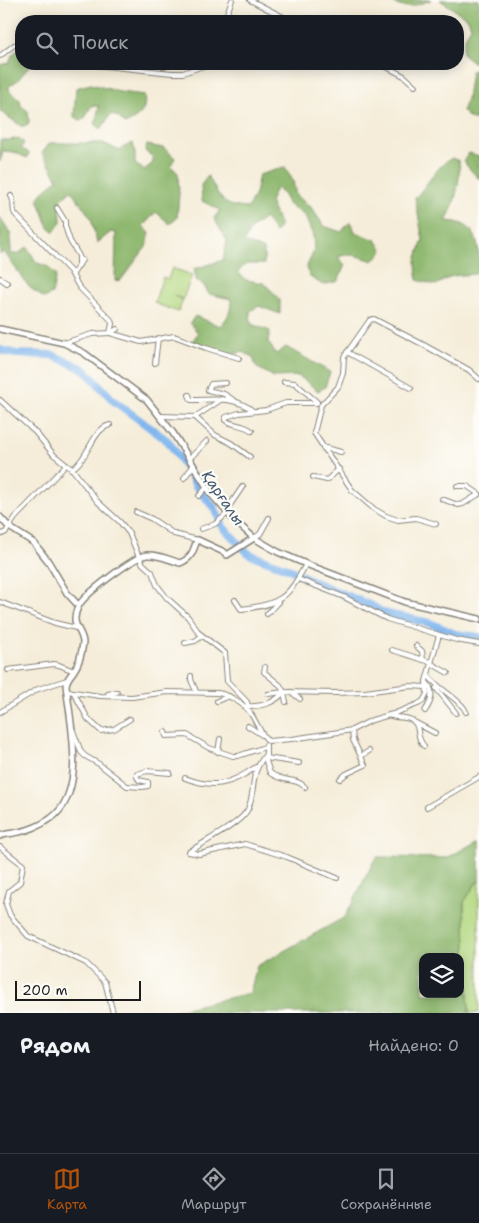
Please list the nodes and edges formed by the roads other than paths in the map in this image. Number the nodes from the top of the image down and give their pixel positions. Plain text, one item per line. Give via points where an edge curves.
1 (232, 0) edge
2 (250, 0) edge
3 (226, 15) edge
4 (279, 15) edge
5 (15, 45) edge
6 (0, 56) edge
7 (143, 70) edge
8 (194, 70) edge
9 (392, 70) edge
10 (415, 86) dead end
11 (11, 196) dead end
12 (57, 208) dead end
13 (82, 260) dead end
14 (79, 265) junction
15 (72, 274) junction
16 (0, 278) edge
17 (7, 284) dead end
18 (0, 329) edge
19 (117, 329) dead end
20 (110, 333) junction
21 (158, 338) junction
22 (64, 343) junction
23 (347, 352) junction
24 (239, 358) dead end
25 (155, 363) dead end
26 (479, 379) edge
27 (284, 382) dead end
28 (226, 383) dead end
29 (411, 388) dead end
30 (189, 396) dead end
31 (222, 399) junction
32 (0, 400) edge
33 (237, 402) junction
34 (319, 404) junction
35 (253, 411) junction
36 (161, 416) junction
37 (195, 417) junction
38 (110, 425) dead end
39 (252, 431) dead end
40 (207, 441) dead end
41 (324, 448) junction
42 (341, 452) dead end
43 (250, 457) dead end
44 (190, 458) junction
45 (66, 466) junction
46 (192, 467) junction
47 (71, 469) junction
48 (339, 469) junction
49 (185, 476) dead end
50 (312, 476) dead end
51 (243, 486) dead end
52 (458, 486) dead end
53 (205, 489) junction
54 (479, 494) edge
55 (199, 496) dead end
56 (442, 499) dead end
57 (136, 512) dead end
58 (227, 512) junction
59 (0, 517) edge
60 (268, 518) dead end
61 (436, 524) dead end
62 (8, 527) junction
63 (200, 529) dead end
64 (0, 535) edge
65 (254, 538) junction
66 (197, 540) junction
67 (139, 557) junction
68 (306, 564) junction
69 (298, 579) junction
70 (235, 600) dead end
71 (280, 601) junction
72 (0, 602) edge
73 (78, 605) junction
74 (267, 614) dead end
75 (479, 619) edge
76 (76, 628) junction
77 (439, 635) junction
78 (202, 636) junction
79 (185, 643) dead end
80 (479, 644) edge
81 (416, 646) dead end
82 (392, 650) dead end
83 (423, 660) junction
84 (431, 663) junction
85 (265, 667) dead end
86 (8, 670) dead end
87 (74, 671) junction
88 (448, 673) dead end
89 (428, 675) junction
90 (191, 676) dead end
91 (67, 680) junction
92 (426, 682) junction
93 (434, 683) junction
94 (426, 687) junction
95 (67, 691) junction
96 (117, 692) dead end
97 (196, 692) junction
98 (284, 692) junction
99 (291, 692) junction
100 (74, 693) junction
101 (268, 694) dead end
102 (106, 696) junction
103 (228, 696) junction
104 (300, 699) dead end
105 (217, 701) dead end
106 (286, 702) dead end
107 (247, 707) junction
108 (425, 711) dead end
109 (0, 712) edge
110 (466, 712) dead end
111 (456, 713) dead end
112 (389, 715) junction
113 (130, 719) dead end
114 (416, 723) junction
115 (71, 726) junction
116 (248, 726) dead end
117 (352, 730) junction
118 (165, 732) dead end
119 (435, 733) dead end
120 (262, 735) junction
121 (220, 739) dead end
122 (268, 741) junction
123 (424, 746) dead end
124 (265, 747) junction
125 (369, 751) dead end
126 (218, 752) junction
127 (266, 756) junction
128 (360, 756) junction
129 (299, 763) dead end
130 (257, 766) junction
131 (170, 773) dead end
132 (479, 777) edge
133 (185, 778) dead end
134 (340, 779) dead end
135 (305, 787) dead end
136 (427, 807) dead end
137 (0, 836) edge
138 (0, 847) edge
139 (337, 878) dead end
140 (113, 1013) edge

1 - 3 street
2 - 4 street
5 - 6 street
7 - 8 street via 183,73
9 - 10 street
11 - 15 street via 15,214
12 - 14 street via 79,256
13 - 14 street
14 - 15 street
15 - 20 street via 79,287 111,320
16 - 17 street
18 - 22 street
19 - 20 street
20 - 21 street via 141,342
20 - 22 street via 92,334
21 - 24 street via 174,336
21 - 25 street
22 - 36 street via 108,370 147,400
23 - 26 street via 374,319
23 - 29 street
23 - 34 street via 338,387
27 - 34 street via 295,383
28 - 33 street via 215,382 208,390
30 - 31 street via 191,400
31 - 33 street
31 - 37 street
32 - 45 street
33 - 35 street
34 - 35 street via 294,402
34 - 41 street via 314,433
35 - 39 street via 229,415 225,420
36 - 37 street
36 - 44 street
37 - 43 street
38 - 47 street
40 - 44 street
41 - 42 street
41 - 48 street
44 - 46 street
45 - 47 street
45 - 62 street
46 - 49 street
46 - 53 street
47 - 67 street via 97,501 129,532
48 - 50 street via 327,480
48 - 61 street via 360,499 386,516 398,520 416,518
51 - 58 street
52 - 54 street via 467,486
53 - 55 street
53 - 58 street
54 - 56 street via 458,505
57 - 66 street via 174,534
58 - 63 street via 216,523
58 - 65 street
59 - 62 street
60 - 65 street via 260,534
62 - 64 street
62 - 73 street via 34,543 67,594
65 - 66 street via 227,555
65 - 68 street
66 - 67 street via 193,554 180,563 156,555
67 - 73 street via 94,589
67 - 78 street via 152,572 157,586
68 - 69 street
68 - 75 street via 405,602
69 - 71 street
69 - 77 street via 388,619
70 - 71 street via 241,610
71 - 74 street
72 - 76 street
73 - 76 street
76 - 87 street via 83,642
77 - 80 street
77 - 84 street
78 - 79 street
78 - 107 street via 225,653 226,681 247,702
81 - 83 street via 422,651
82 - 83 street
83 - 84 street
84 - 88 street
84 - 89 street
85 - 98 street via 264,672
86 - 87 street via 54,664
87 - 91 street
89 - 92 street
89 - 93 street
90 - 97 street
91 - 95 street
91 - 109 street via 38,689
92 - 94 street
92 - 108 street via 432,694
93 - 110 street
93 - 111 street
94 - 99 street via 335,694
94 - 112 street via 428,692 423,701
95 - 100 street
95 - 115 street
96 - 102 street
97 - 102 street
97 - 103 street
98 - 99 street
98 - 101 street
98 - 106 street
98 - 107 street via 266,704
99 - 104 street
100 - 102 street
100 - 113 street via 85,715 101,730 114,729
103 - 105 street
103 - 107 street
107 - 120 street
112 - 114 street via 409,718
112 - 117 street
114 - 119 street
114 - 123 street via 419,741
115 - 131 street via 82,754 127,786 148,786 148,782 137,777 142,771
115 - 137 street via 73,780 61,807 41,824
116 - 120 street
117 - 122 street
117 - 128 street
118 - 126 street via 169,737 187,735
120 - 122 street
121 - 126 street
122 - 124 street
124 - 126 street via 238,756
124 - 127 street
125 - 128 street
127 - 129 street
127 - 130 street
127 - 135 street via 268,770 274,775 297,781
128 - 134 street via 365,765
130 - 133 street via 220,785
130 - 139 street via 245,814 189,852 199,854 245,844
132 - 136 street
138 - 140 street via 22,865 20,882 8,891 6,904 10,915 28,936 86,963 105,982

